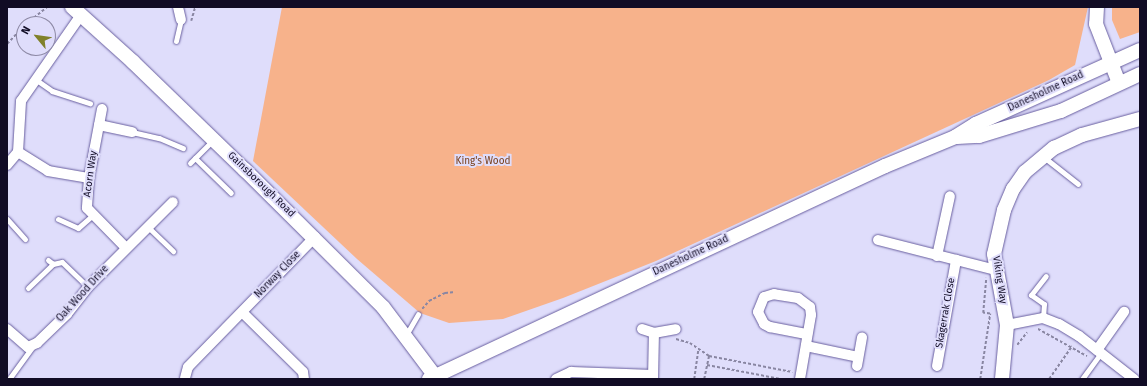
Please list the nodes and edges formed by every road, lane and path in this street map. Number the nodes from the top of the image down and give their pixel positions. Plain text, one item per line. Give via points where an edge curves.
1 (47, 7) edge
2 (178, 7) edge
3 (195, 7) edge
4 (1097, 7) edge
5 (76, 11) edge
6 (37, 16) edge
7 (186, 21) junction
8 (16, 34) edge
9 (176, 41) dead end
10 (7, 44) edge
11 (1140, 50) edge
12 (1109, 63) junction
13 (1140, 74) edge
14 (36, 80) junction
15 (1119, 83) junction
16 (90, 103) dead end
17 (102, 109) dead end
18 (1140, 119) edge
19 (99, 125) junction
20 (132, 132) joint
21 (955, 137) junction
22 (214, 139) junction
23 (183, 148) dead end
24 (18, 152) junction
25 (1042, 156) junction
26 (195, 158) junction
27 (190, 163) dead end
28 (7, 165) edge
29 (89, 178) junction
30 (1078, 184) dead end
31 (231, 193) dead end
32 (950, 196) dead end
33 (173, 202) dead end
34 (92, 216) junction
35 (7, 219) edge
36 (58, 219) dead end
37 (148, 227) junction
38 (314, 237) junction
39 (25, 239) dead end
40 (878, 240) dead end
41 (126, 248) junction
42 (173, 251) dead end
43 (937, 256) junction
44 (48, 260) dead end
45 (956, 260) junction
46 (53, 264) junction
47 (991, 269) junction
48 (1046, 276) dead end
49 (88, 286) junction
50 (28, 288) dead end
51 (455, 292) dead end
52 (1124, 312) dead end
53 (243, 313) junction
54 (418, 314) joint
55 (1036, 321) junction
56 (1007, 325) junction
57 (7, 328) edge
58 (676, 329) dead end
59 (642, 330) dead end
60 (666, 332) junction
61 (654, 333) junction
62 (807, 334) junction
63 (406, 336) junction
64 (1079, 336) junction
65 (862, 337) dead end
66 (33, 346) junction
67 (806, 346) junction
68 (1017, 346) dead end
69 (1072, 346) junction
70 (698, 348) junction
71 (1098, 354) junction
72 (709, 356) junction
73 (707, 365) junction
74 (937, 366) dead end
75 (653, 377) edge
76 (800, 377) edge
77 (185, 378) edge
78 (432, 378) edge
79 (9, 379) edge
80 (304, 379) edge
81 (556, 379) edge
82 (694, 379) edge
83 (704, 379) edge
84 (781, 379) edge
85 (980, 379) edge
86 (1002, 379) edge
87 (1049, 379) edge
88 (1082, 379) edge
89 (1134, 379) edge

1 - 6 path
2 - 7 street
3 - 7 path
4 - 12 street via 1096,24
5 - 14 street
5 - 22 street, Gainsborough Road
7 - 9 lane
8 - 10 path
11 - 12 street, Danesholme Road
12 - 15 street
12 - 21 street, Danesholme Road via 976,124
13 - 15 street, Danesholme Road
14 - 16 lane via 52,91
14 - 24 street via 22,101
15 - 21 street, Danesholme Road via 1061,111 980,136
17 - 19 street, Acorn Way
18 - 25 street, Viking Way via 1082,135
19 - 20 street
19 - 29 street, Acorn Way
20 - 23 lane via 159,138
21 - 78 street, Danesholme Road via 871,172
22 - 26 lane
22 - 38 street, Gainsborough Road
24 - 28 street
24 - 29 street via 48,171
25 - 30 lane
25 - 47 street, Viking Way via 1025,172 1004,210
26 - 27 lane
26 - 31 lane
29 - 34 street, Acorn Way via 87,208
32 - 43 street
33 - 37 street, Oak Wood Drive
34 - 36 lane via 78,228
34 - 41 street
35 - 39 lane
37 - 41 street, Oak Wood Drive
37 - 42 lane
38 - 53 street, Norway Close
38 - 63 street, Gainsborough Road via 383,307
40 - 43 street
41 - 49 street, Oak Wood Drive
43 - 45 street
44 - 46 lane
45 - 47 street
45 - 74 street, Skagerrak Close
46 - 49 lane via 62,262
46 - 50 lane
47 - 56 street, Viking Way
47 - 85 path via 983,313 990,314
48 - 55 lane via 1032,295 1044,304
49 - 66 street, Oak Wood Drive via 67,314
51 - 54 path via 445,293 429,301
52 - 71 street
53 - 77 street, Norway Close via 188,367
53 - 80 street via 303,372
54 - 63 lane
55 - 56 street
55 - 64 street
55 - 68 path
55 - 69 path
56 - 86 street, Viking Way
57 - 66 street via 21,342
58 - 60 street
59 - 61 street
60 - 61 street
60 - 70 path
61 - 75 street
62 - 62 street via 764,324 758,312 761,301 774,294 798,298 807,303 811,315
62 - 67 street
63 - 78 street, Gainsborough Road
64 - 69 path
64 - 71 street
65 - 67 street via 857,362
66 - 79 lane
67 - 76 street
69 - 71 path
69 - 87 path
70 - 72 path
70 - 82 path
71 - 88 lane
71 - 89 street
72 - 73 path
72 - 76 path
73 - 83 path
73 - 84 path
75 - 81 street via 571,372

